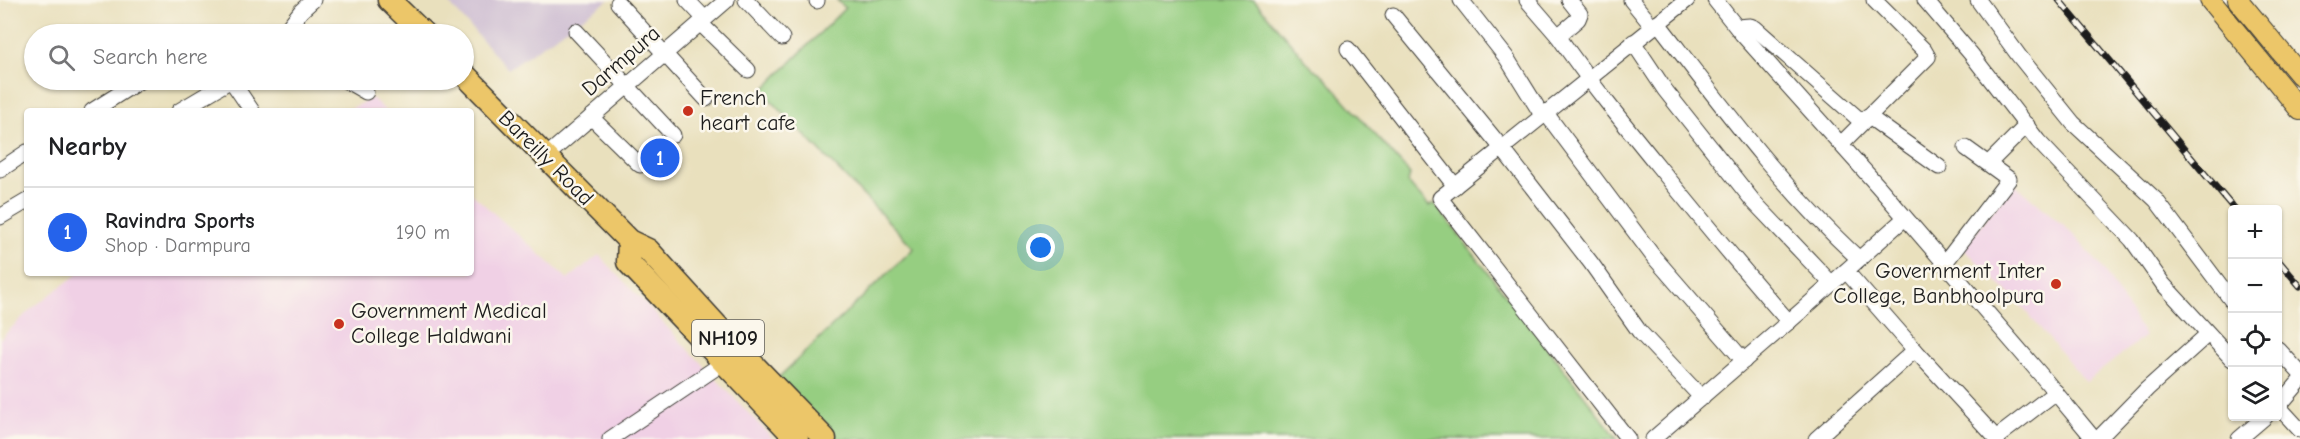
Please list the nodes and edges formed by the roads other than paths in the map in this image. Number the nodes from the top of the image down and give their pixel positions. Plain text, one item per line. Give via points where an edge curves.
1 (313, 0) edge
2 (389, 0) edge
3 (687, 0) edge
4 (727, 0) edge
5 (747, 0) edge
6 (1461, 0) edge
7 (1527, 0) edge
8 (1569, 0) edge
9 (1631, 0) edge
10 (1687, 0) edge
11 (1715, 0) edge
12 (1874, 0) edge
13 (1925, 0) edge
14 (1978, 0) edge
15 (2210, 0) edge
16 (2238, 0) edge
17 (618, 3) dead end
18 (1393, 15) dead end
19 (703, 21) junction
20 (291, 24) edge
21 (414, 24) edge
22 (1656, 25) junction
23 (1737, 27) junction
24 (576, 31) dead end
25 (1558, 36) junction
26 (782, 38) dead end
27 (1633, 42) junction
28 (1348, 49) dead end
29 (663, 54) junction
30 (748, 70) dead end
31 (2300, 75) edge
32 (1587, 78) junction
33 (474, 84) edge
34 (627, 86) junction
35 (125, 90) edge
36 (214, 90) edge
37 (238, 90) edge
38 (362, 90) edge
39 (366, 92) dead end
40 (706, 99) dead end
41 (97, 108) edge
42 (183, 108) edge
43 (250, 108) edge
44 (2300, 110) edge
45 (1544, 113) junction
46 (591, 117) junction
47 (1865, 119) junction
48 (2027, 125) junction
49 (673, 135) dead end
50 (1841, 144) junction
51 (1501, 147) junction
52 (1966, 148) dead end
53 (24, 154) edge
54 (545, 157) junction
55 (1989, 163) junction
56 (640, 165) dead end
57 (1939, 167) dead end
58 (0, 170) edge
59 (1455, 186) junction
60 (24, 203) edge
61 (0, 217) edge
62 (1905, 218) junction
63 (1859, 259) junction
64 (1944, 264) junction
65 (1846, 271) junction
66 (1832, 284) junction
67 (2228, 296) edge
68 (1789, 322) junction
69 (2208, 334) junction
70 (1915, 350) junction
71 (2282, 354) edge
72 (2228, 355) edge
73 (730, 356) junction
74 (1744, 361) junction
75 (2300, 373) edge
76 (2300, 381) edge
77 (2056, 392) junction
78 (1702, 398) junction
79 (2282, 402) edge
80 (2282, 411) edge
81 (2261, 421) edge
82 (2300, 430) edge
83 (610, 439) edge
84 (797, 439) edge
85 (825, 439) edge
86 (1628, 439) edge
87 (1653, 439) edge
88 (1816, 439) edge
89 (1996, 439) edge
90 (2096, 439) edge
91 (2239, 439) edge

1 - 20 street
2 - 21 highway
3 - 19 street
4 - 19 street, Darmpura
5 - 26 street
6 - 45 street
7 - 25 street
8 - 25 street via 1580,14
9 - 22 street
10 - 22 street
11 - 23 street
12 - 47 street via 1928,57
13 - 48 street
14 - 67 street via 2073,123 2156,200
15 - 44 main road
16 - 31 main road
17 - 29 street
18 - 51 street
19 - 29 street, Darmpura
19 - 30 street
22 - 27 street
22 - 63 street via 1753,147 1823,226
23 - 47 street via 1755,28
23 - 50 street
24 - 34 street
25 - 32 street
27 - 32 street
27 - 66 street via 1665,90 1753,201
28 - 59 street
29 - 34 street, Darmpura
29 - 40 street
32 - 45 street
32 - 68 street
33 - 54 highway, Bareilly Road / NH109
34 - 46 street, Darmpura
34 - 49 street
35 - 41 street
36 - 42 street
37 - 43 street
38 - 39 street
45 - 51 street
45 - 74 street via 1653,256
46 - 54 street, Darmpura
46 - 56 street
47 - 50 street
47 - 57 street
48 - 55 street
48 - 69 street via 2132,240 2163,284
50 - 62 street
51 - 59 street
51 - 78 street via 1639,331
52 - 55 street
53 - 58 street
54 - 73 highway, Bareilly Road / NH109 via 628,242 628,262
55 - 64 street via 2008,176 2008,181
59 - 86 street via 1440,198
60 - 61 street
62 - 63 street
62 - 64 street
63 - 65 street
64 - 77 street
65 - 66 street
65 - 70 street
66 - 68 street
68 - 74 street
69 - 72 street
69 - 90 street
70 - 88 street
70 - 89 street
71 - 75 street
73 - 83 street
73 - 84 highway, Bareilly Road / NH109
73 - 85 highway, Bareilly Road / NH109
74 - 78 street
76 - 79 street
77 - 89 street
77 - 90 street
78 - 87 street
80 - 82 street
81 - 91 street

